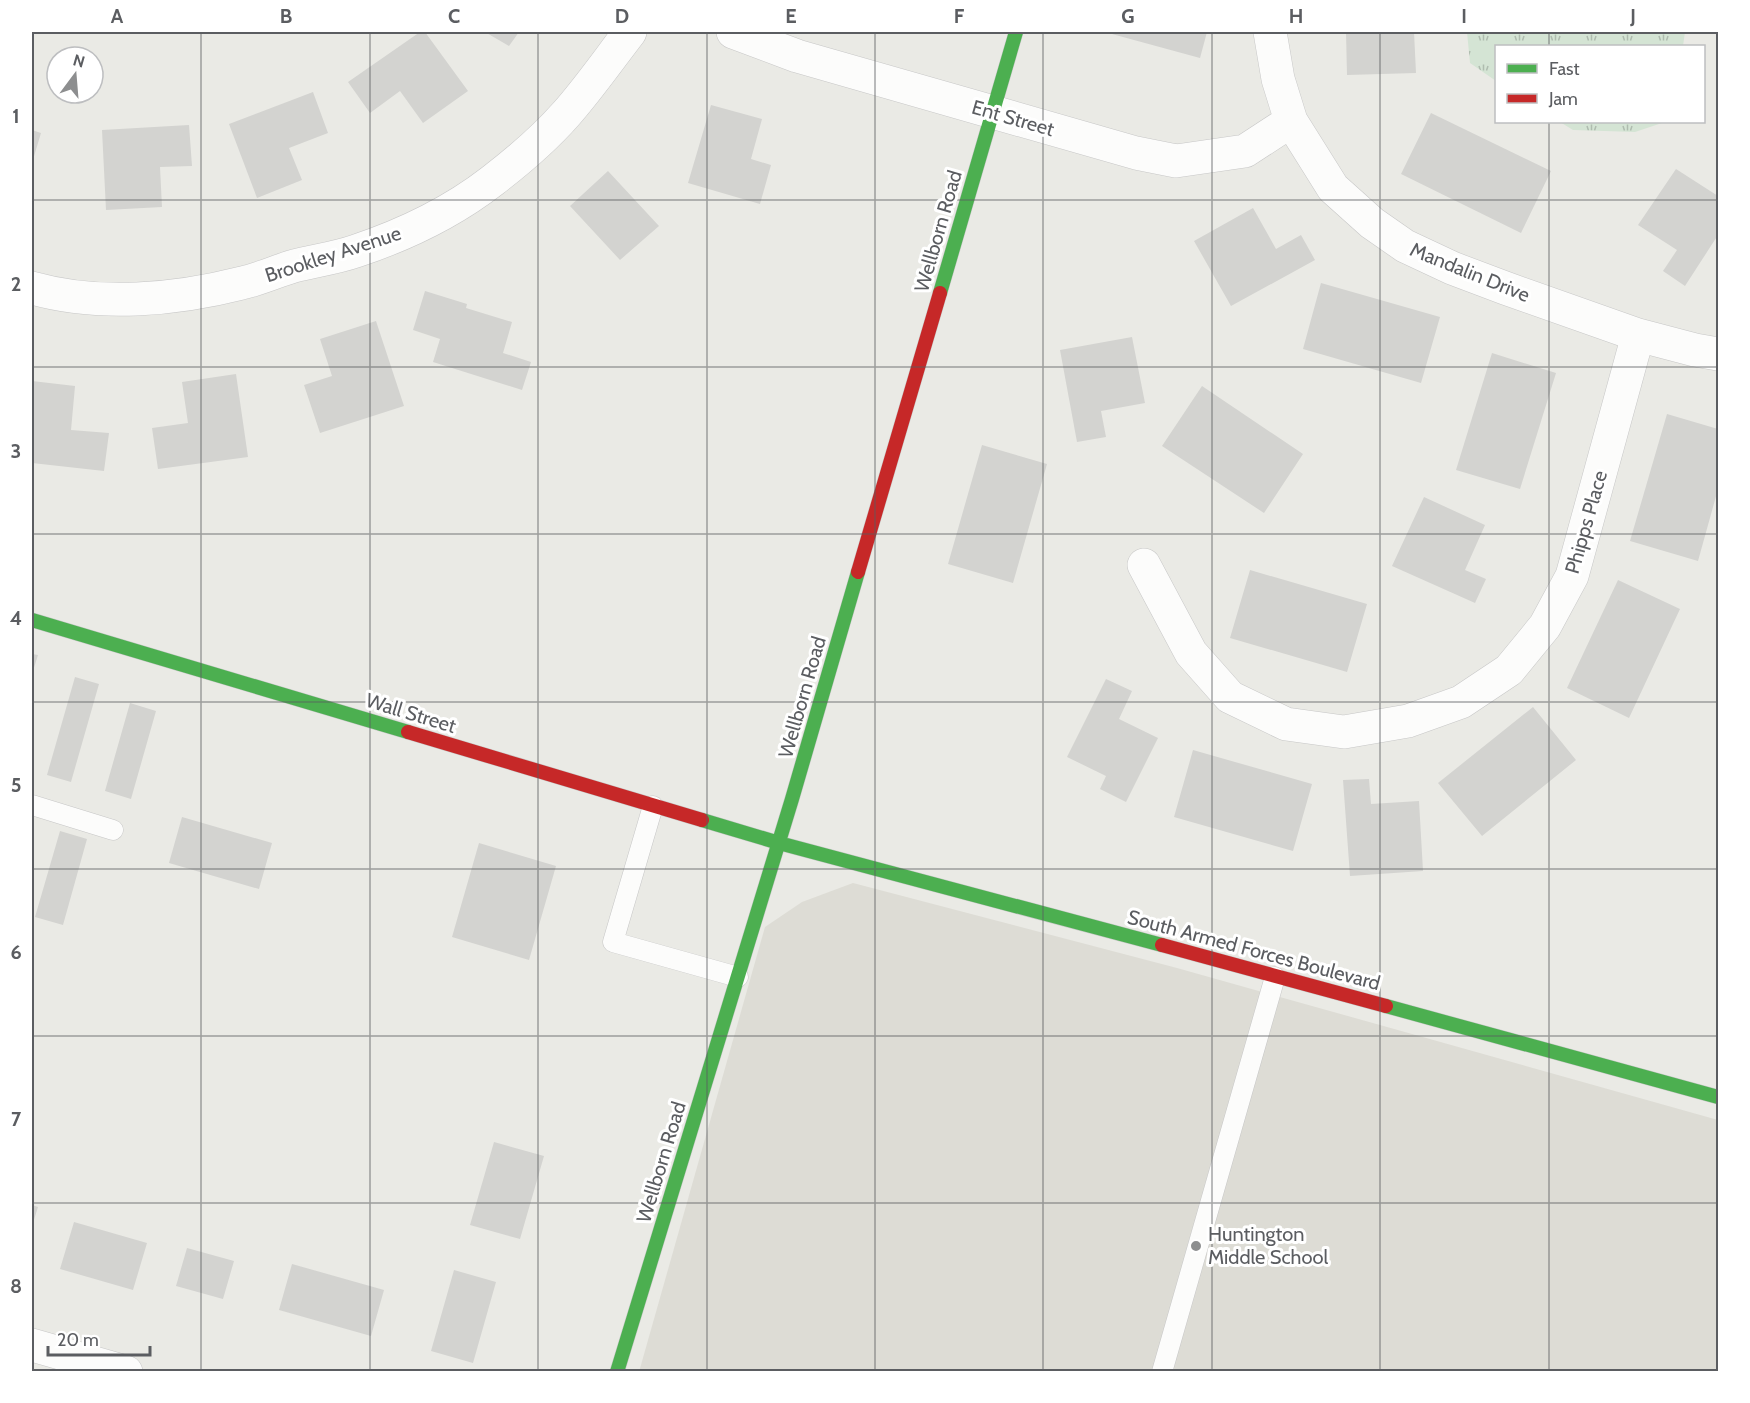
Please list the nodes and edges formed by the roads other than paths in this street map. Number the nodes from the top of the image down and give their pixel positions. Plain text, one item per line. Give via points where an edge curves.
1 (630, 32) edge
2 (733, 32) edge
3 (1016, 32) edge
4 (1270, 32) edge
5 (992, 112) junction
6 (1291, 121) junction
7 (32, 288) edge
8 (1638, 335) junction
9 (1719, 354) edge
10 (1144, 566) dead end
11 (32, 620) edge
12 (32, 806) edge
13 (653, 806) junction
14 (113, 830) dead end
15 (779, 843) junction
16 (738, 977) junction
17 (1275, 977) junction
18 (1719, 1097) edge
19 (32, 1345) edge
20 (126, 1371) edge
21 (617, 1371) edge
22 (1162, 1371) edge

1 - 7 street, Brookley Avenue via 566,114 530,150 448,211 402,234 354,252 194,294 92,298
2 - 5 street, Ent Street via 797,56
3 - 5 street, Wellborn Road
4 - 6 street, Mandalin Drive via 1278,79
5 - 6 street, Ent Street via 1176,161 1245,151
5 - 15 street, Wellborn Road
6 - 8 street, Mandalin Drive via 1333,188 1405,246 1452,268
8 - 9 street, Mandalin Drive
8 - 10 street, Phipps Place via 1572,576 1545,627 1509,670 1461,702 1408,721 1344,732 1286,724 1230,697 1191,653
11 - 13 street, Wall Street
12 - 14 lane
13 - 15 street, Wall Street
13 - 16 lane via 613,942
15 - 16 street, Wellborn Road
15 - 17 street, South Armed Forces Boulevard
16 - 21 street, Wellborn Road
17 - 18 street, South Armed Forces Boulevard
17 - 22 lane
19 - 20 street

